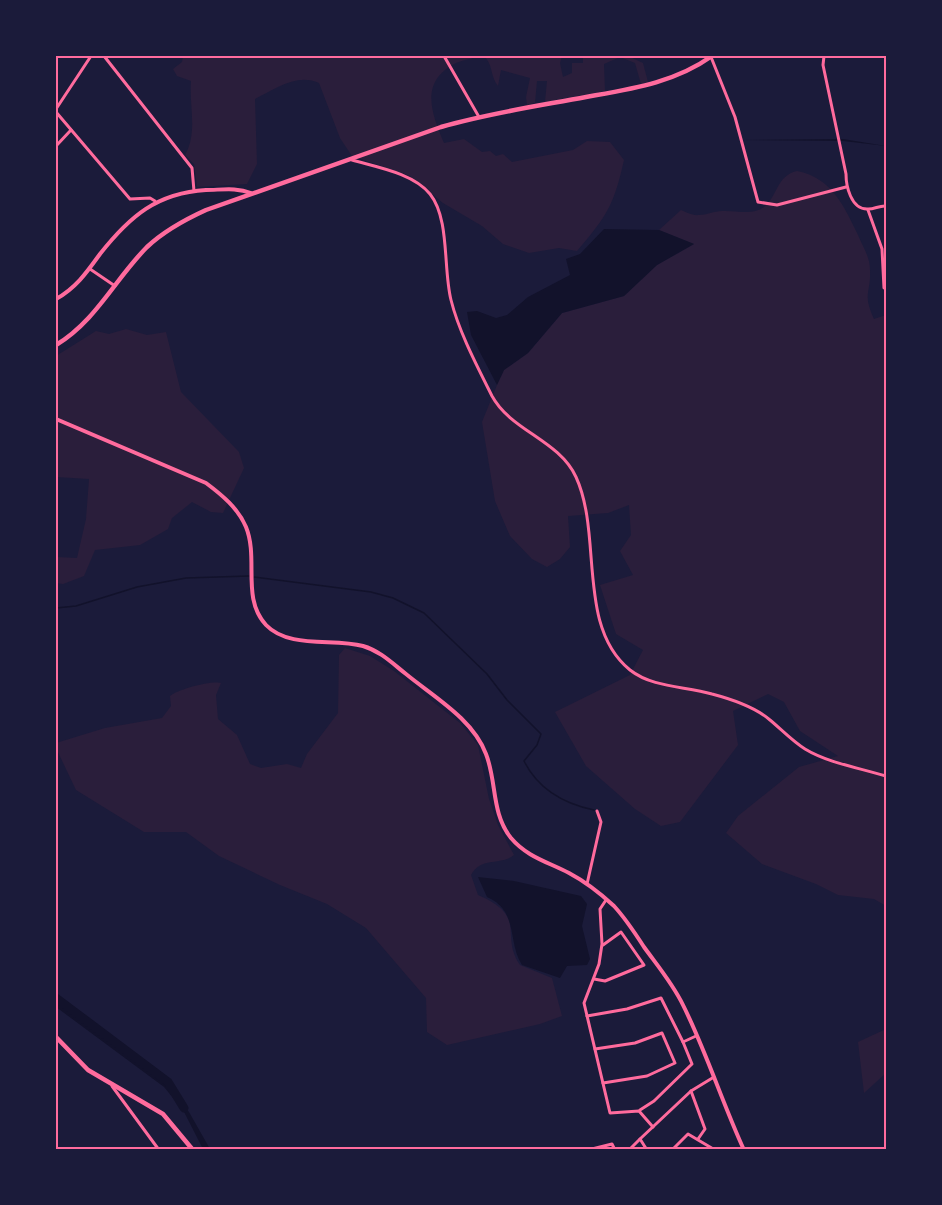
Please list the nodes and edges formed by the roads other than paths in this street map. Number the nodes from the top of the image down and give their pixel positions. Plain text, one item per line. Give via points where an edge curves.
1 (91, 56) edge
2 (104, 56) edge
3 (444, 56) edge
4 (711, 56) edge
5 (824, 56) edge
6 (56, 111) edge
7 (479, 117) junction
8 (71, 130) junction
9 (56, 146) edge
10 (352, 160) junction
11 (846, 187) junction
12 (194, 191) junction
13 (252, 194) junction
14 (155, 201) junction
15 (886, 206) edge
16 (868, 210) junction
17 (90, 269) junction
18 (115, 286) junction
19 (886, 288) edge
20 (56, 299) edge
21 (56, 345) edge
22 (56, 419) edge
23 (886, 776) edge
24 (597, 811) dead end
25 (587, 884) junction
26 (606, 900) junction
27 (602, 946) junction
28 (594, 979) junction
29 (587, 1017) junction
30 (696, 1036) junction
31 (56, 1037) edge
32 (682, 1042) junction
33 (595, 1049) junction
34 (714, 1077) junction
35 (603, 1083) junction
36 (112, 1085) junction
37 (691, 1091) junction
38 (639, 1111) junction
39 (653, 1127) junction
40 (640, 1139) junction
41 (698, 1139) junction
42 (159, 1149) edge
43 (193, 1149) edge
44 (588, 1149) edge
45 (615, 1149) edge
46 (629, 1149) edge
47 (647, 1149) edge
48 (672, 1149) edge
49 (715, 1149) edge
50 (744, 1149) edge

1 - 6 street
2 - 12 street via 192,168
3 - 7 street
4 - 7 main road via 683,74 657,83
4 - 11 street via 735,117 758,202 777,205
5 - 11 street
6 - 8 street
7 - 10 main road via 441,126
8 - 9 street
8 - 14 street via 130,199
10 - 13 main road
10 - 23 street via 424,187 437,206 452,303 493,397 509,417 549,446 576,478 587,510 597,611 605,639 630,670 651,682 713,694 756,711 805,749
11 - 16 street via 850,197
12 - 13 street via 241,189
12 - 14 street
13 - 18 main road via 206,210 166,231 145,249
14 - 17 street
15 - 16 street
16 - 19 street via 882,249
17 - 18 street
17 - 20 street
18 - 21 main road via 91,317
22 - 25 street via 206,483 226,498 246,528 252,596 267,626 284,637 346,642 387,658 465,722 479,740 487,756 497,812 512,840 536,859
24 - 25 street via 601,822
25 - 26 street
26 - 27 street via 600,909
26 - 30 street via 663,974
27 - 28 street
27 - 28 street via 621,932 644,965 605,981
28 - 29 street via 584,1003
29 - 32 street via 661,998
29 - 33 street
30 - 32 street
30 - 34 street
31 - 36 main road via 81,1064
32 - 38 street via 692,1064
33 - 35 street
33 - 35 street via 635,1043 662,1033 675,1063 647,1076
34 - 37 street
34 - 50 street
35 - 38 street via 610,1113
36 - 42 street
36 - 43 main road via 163,1114
37 - 39 street
37 - 41 street via 705,1129
38 - 39 street
39 - 40 street
40 - 46 street
40 - 47 street
41 - 48 street via 688,1134
41 - 49 street
44 - 45 street via 612,1144

